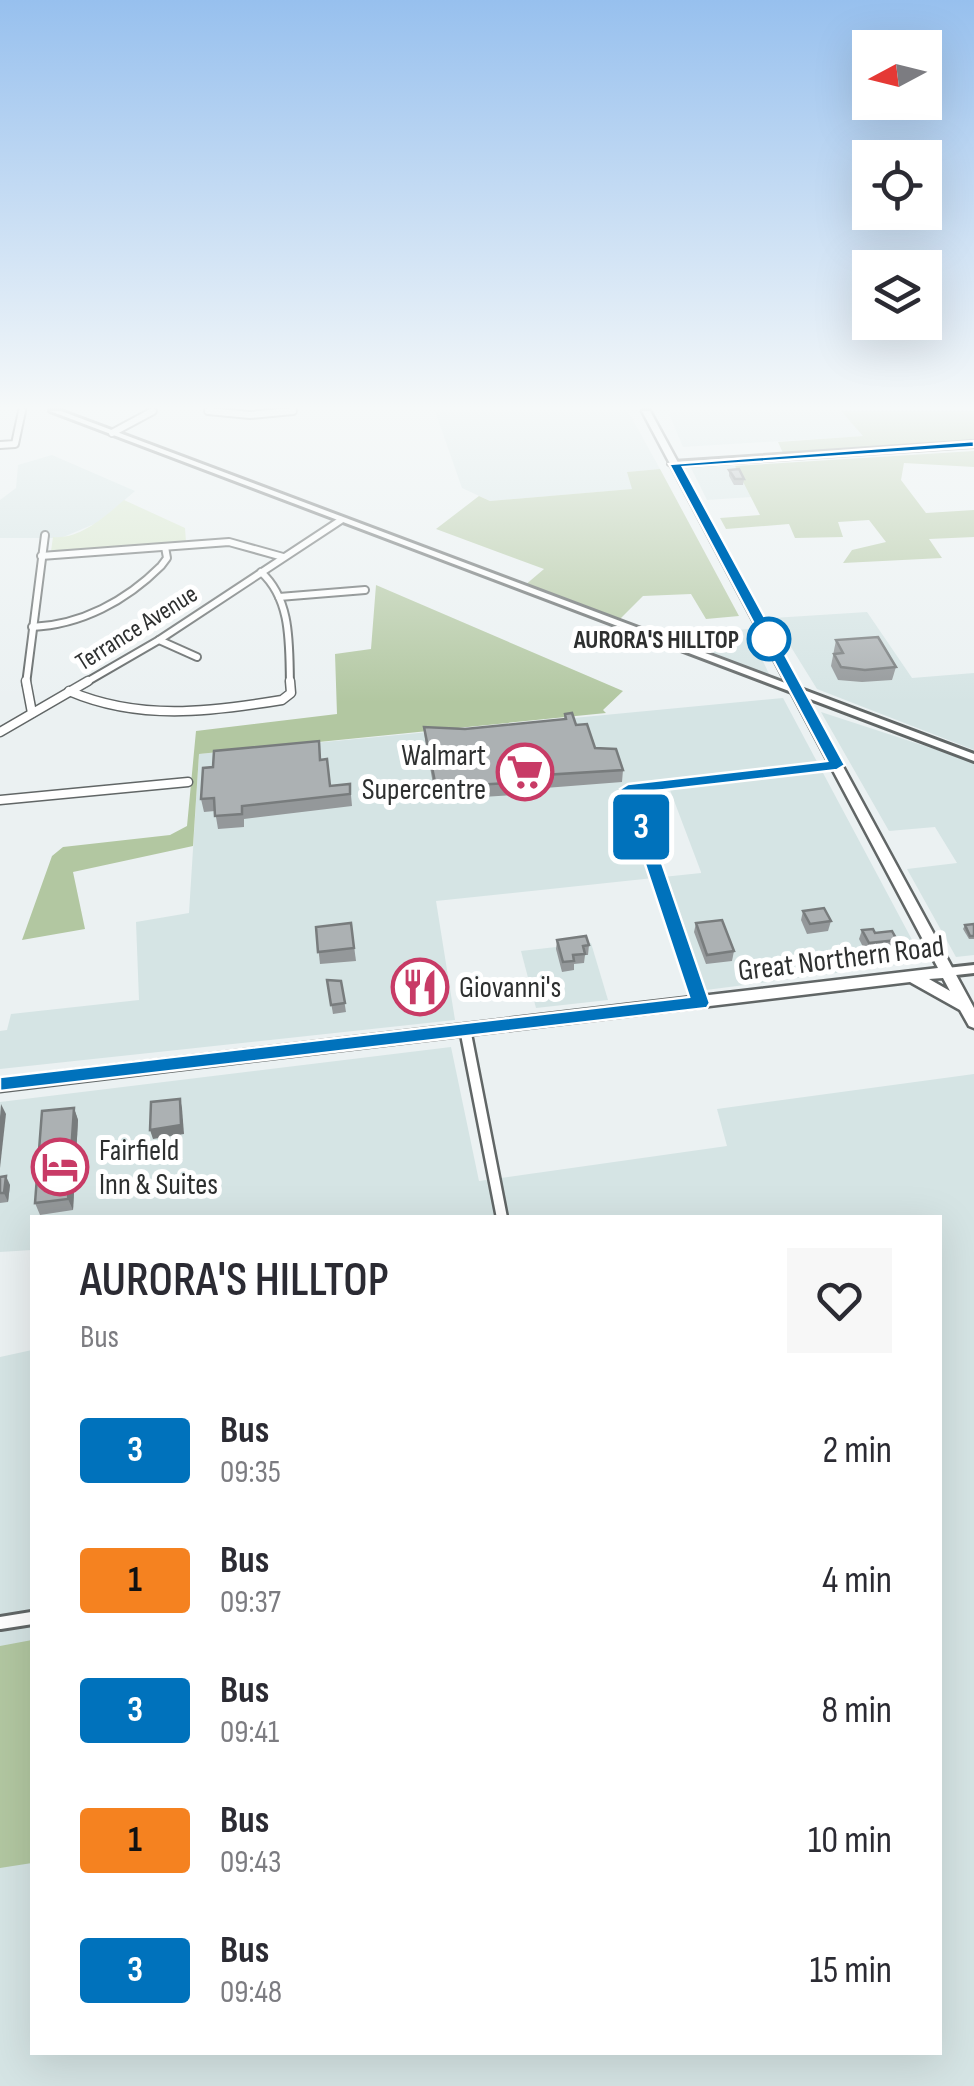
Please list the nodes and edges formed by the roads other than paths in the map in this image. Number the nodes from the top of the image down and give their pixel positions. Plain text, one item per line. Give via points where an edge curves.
1 (311, 508) edge
2 (699, 508) edge
3 (342, 520) junction
4 (46, 535) dead end
5 (166, 547) junction
6 (41, 556) junction
7 (283, 557) junction
8 (261, 572) junction
9 (365, 590) dead end
10 (280, 597) junction
11 (32, 627) junction
12 (159, 640) junction
13 (197, 657) dead end
14 (69, 691) junction
15 (798, 692) junction
16 (32, 712) junction
17 (0, 732) edge
18 (974, 758) edge
19 (188, 782) dead end
20 (0, 800) edge
21 (930, 939) junction
22 (974, 969) edge
23 (947, 972) junction
24 (911, 976) junction
25 (970, 1014) edge
26 (465, 1031) junction
27 (0, 1085) edge
28 (501, 1215) edge
29 (30, 1618) edge
30 (0, 1623) edge

1 - 3 main road
2 - 15 highway
3 - 7 street, Terrance Avenue
3 - 15 main road
4 - 6 street
5 - 6 street
5 - 7 street via 229,542
5 - 11 street via 168,558 156,573 89,616
6 - 11 street
7 - 8 street, Terrance Avenue
8 - 10 street
8 - 12 street, Terrance Avenue
9 - 10 street
10 - 14 street via 290,694 282,700 148,713 111,710
11 - 16 street via 25,692
12 - 13 street
12 - 14 street, Terrance Avenue
14 - 16 street, Terrance Avenue
15 - 18 main road
15 - 21 highway
16 - 17 street, Terrance Avenue
19 - 20 street
21 - 23 highway
21 - 24 highway
22 - 23 main road, Great Northern Road
23 - 24 highway, Great Northern Road
23 - 25 highway
24 - 25 highway
24 - 26 highway, Great Northern Road
26 - 27 highway, Great Northern Road
26 - 28 street
29 - 30 street

